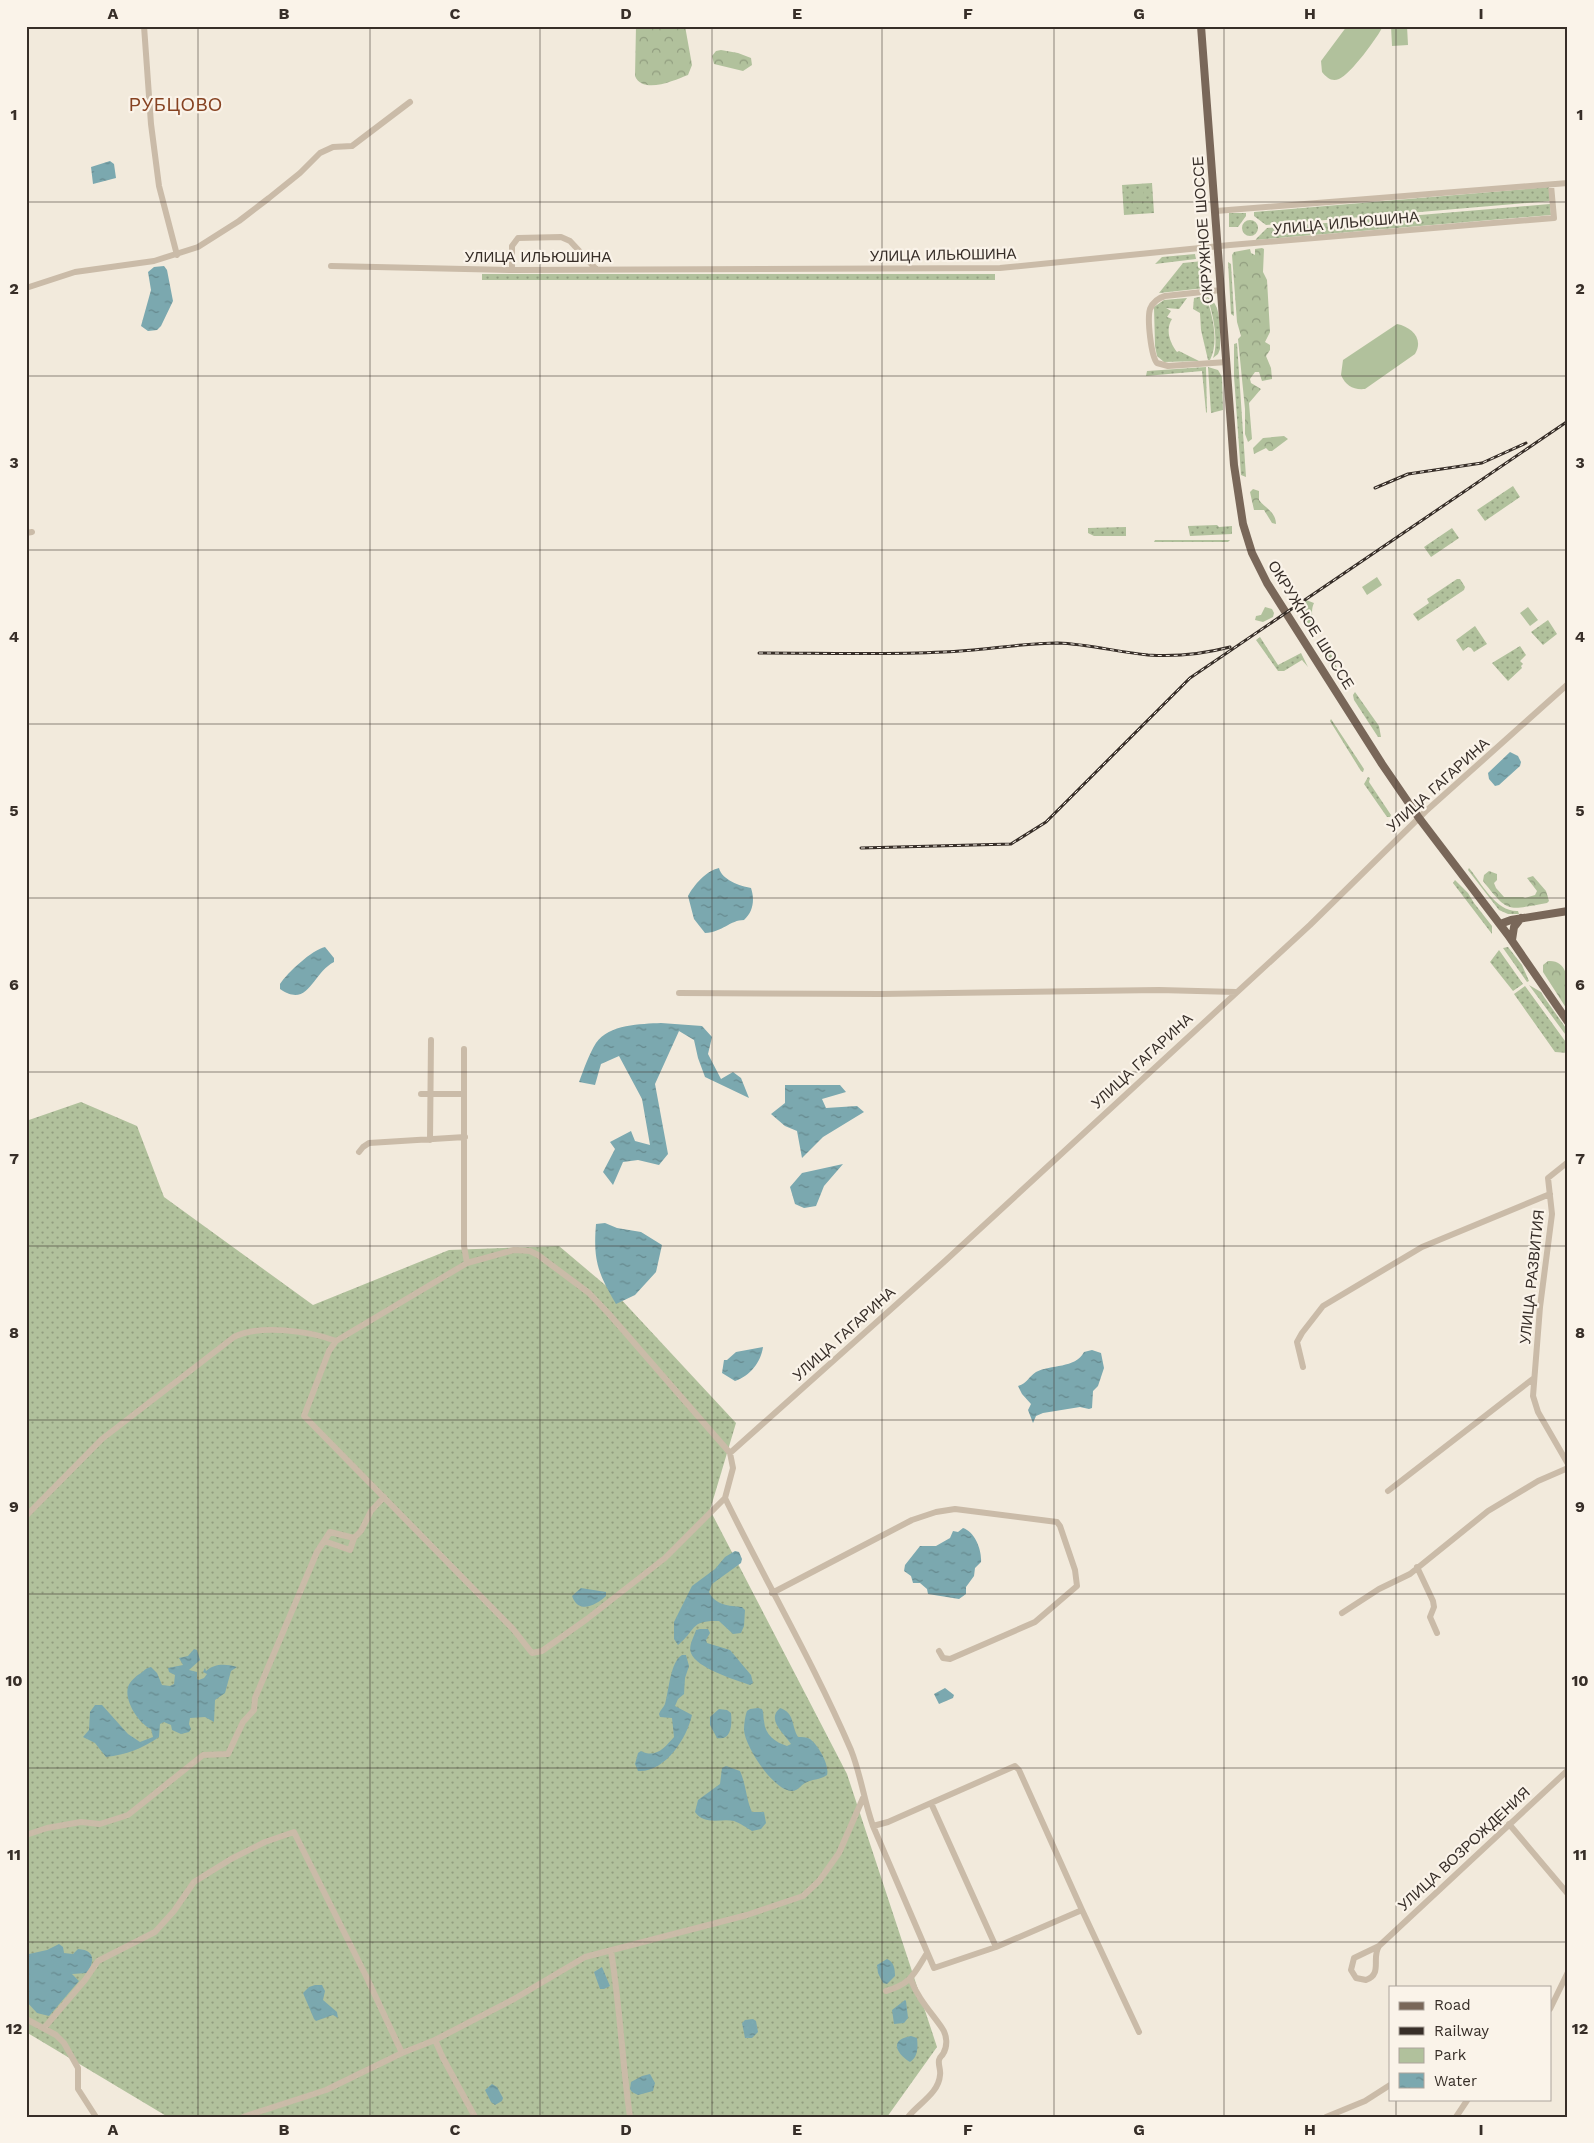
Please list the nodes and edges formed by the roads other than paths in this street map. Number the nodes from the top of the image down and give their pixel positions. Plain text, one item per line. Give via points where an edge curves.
1 (144, 26) edge
2 (1201, 26) edge
3 (410, 102) dead end
4 (1568, 183) edge
5 (1551, 185) junction
6 (1216, 211) junction
7 (1218, 246) junction
8 (177, 255) junction
9 (330, 266) dead end
10 (596, 269) junction
11 (512, 270) junction
12 (26, 288) edge
13 (1221, 290) junction
14 (1227, 362) junction
15 (1568, 684) edge
16 (1419, 818) junction
17 (1568, 911) edge
18 (1520, 918) junction
19 (1500, 924) junction
20 (1512, 940) junction
21 (1236, 992) junction
22 (679, 993) dead end
23 (1568, 1022) edge
24 (431, 1040) dead end
25 (464, 1049) dead end
26 (421, 1094) dead end
27 (430, 1094) junction
28 (464, 1094) junction
29 (465, 1138) junction
30 (430, 1140) junction
31 (359, 1152) dead end
32 (1568, 1162) edge
33 (1550, 1194) junction
34 (467, 1263) junction
35 (336, 1341) junction
36 (1303, 1367) dead end
37 (1534, 1378) junction
38 (730, 1453) junction
39 (1568, 1464) edge
40 (1568, 1468) edge
41 (1388, 1491) dead end
42 (384, 1497) junction
43 (725, 1498) junction
44 (26, 1516) edge
45 (354, 1538) junction
46 (324, 1541) junction
47 (1417, 1568) junction
48 (772, 1593) junction
49 (1342, 1613) dead end
50 (1437, 1633) dead end
51 (939, 1651) dead end
52 (1568, 1770) edge
53 (864, 1798) junction
54 (931, 1803) junction
55 (1509, 1824) junction
56 (873, 1826) junction
57 (26, 1835) edge
58 (1568, 1894) edge
59 (1082, 1910) junction
60 (1568, 1921) edge
61 (1568, 1926) edge
62 (1379, 1946) junction
63 (996, 1947) junction
64 (611, 1951) junction
65 (927, 1953) junction
66 (1568, 1972) edge
67 (911, 1980) junction
68 (886, 1991) dead end
69 (1552, 2005) edge
70 (26, 2019) edge
71 (44, 2028) junction
72 (1139, 2032) dead end
73 (435, 2040) junction
74 (402, 2053) junction
75 (1389, 2086) edge
76 (1467, 2100) edge
77 (96, 2117) edge
78 (243, 2117) edge
79 (475, 2117) edge
80 (630, 2117) edge
81 (908, 2117) edge
82 (1326, 2117) edge
83 (1456, 2117) edge

1 - 8 street via 158,177
2 - 6 main road, ОКРУЖНОЕ ШОССЕ
3 - 8 street via 352,146 333,147 320,153 239,221 206,243
4 - 5 street, УЛИЦА ИЛЬЮШИНА
5 - 6 street, УЛИЦА ИЛЬЮШИНА
5 - 7 street, УЛИЦА ИЛЬЮШИНА via 1554,218
6 - 7 main road, ОКРУЖНОЕ ШОССЕ
7 - 10 street, УЛИЦА ИЛЬЮШИНА via 1000,268
7 - 13 main road, ОКРУЖНОЕ ШОССЕ
8 - 12 street via 130,266 75,272
9 - 11 street, УЛИЦА ИЛЬЮШИНА
10 - 11 street, УЛИЦА ИЛЬЮШИНА
10 - 11 street via 570,241 557,236 518,238 512,246
13 - 14 main road, ОКРУЖНОЕ ШОССЕ
13 - 14 street via 1157,299 1150,314 1152,354 1157,363 1164,366
14 - 16 main road, ОКРУЖНОЕ ШОССЕ via 1238,500 1252,553 1285,613
15 - 16 street, УЛИЦА ГАГАРИНА
16 - 19 main road, ОКРУЖНОЕ ШОССЕ
16 - 21 street, УЛИЦА ГАГАРИНА
17 - 18 main road
18 - 19 main road
18 - 20 main road via 1514,927
19 - 20 main road, ОКРУЖНОЕ ШОССЕ
20 - 23 main road, ОКРУЖНОЕ ШОССЕ
21 - 22 street
21 - 38 street, УЛИЦА ГАГАРИНА via 888,1313
24 - 27 street
25 - 28 street
26 - 27 street
27 - 28 street
27 - 30 street
28 - 29 street
29 - 30 street
29 - 34 street via 464,1246
30 - 31 street via 369,1143
32 - 33 street, УЛИЦА РАЗВИТИЯ via 1548,1178
33 - 36 street via 1422,1246 1323,1306 1297,1342
33 - 37 street, УЛИЦА РАЗВИТИЯ via 1552,1214
34 - 35 street
34 - 38 street via 522,1250 538,1255 564,1273 609,1314
35 - 42 street via 329,1351 304,1416
35 - 44 street via 279,1331 234,1337 102,1439
37 - 39 street, УЛИЦА РАЗВИТИЯ via 1534,1403
37 - 41 street
38 - 43 street via 734,1468
40 - 47 street via 1538,1480 1488,1511
42 - 43 street via 513,1629 532,1653 542,1651 638,1580 665,1558
42 - 45 street via 371,1510 361,1532
43 - 48 street
45 - 46 street via 330,1532
45 - 46 street via 350,1550
46 - 57 street via 255,1698 254,1710 243,1722 228,1754 203,1755 128,1815 100,1824 81,1822
47 - 49 street
47 - 50 street via 1433,1601 1430,1617
48 - 51 street via 912,1520 936,1512 955,1509 1056,1522 1075,1570 1077,1586 1069,1595 1055,1603 1036,1622 950,1659 942,1658
48 - 53 street via 851,1750
52 - 55 street, УЛИЦА ВОЗРОЖДЕНИЯ
53 - 56 street
53 - 64 street via 840,1853 803,1896 747,1915
54 - 56 street
54 - 59 street via 1015,1766 1020,1770
54 - 63 street
55 - 58 street
55 - 62 street, УЛИЦА ВОЗРОЖДЕНИЯ
56 - 65 street
59 - 63 street
59 - 72 street
60 - 61 street
62 - 62 street, УЛИЦА ВОЗРОЖДЕНИЯ via 1354,1958 1350,1968 1354,1976 1363,1980 1374,1975 1374,1956
63 - 65 street via 934,1968
64 - 73 street via 585,1957 514,2000
64 - 80 street
65 - 67 street
66 - 69 street
67 - 68 street
67 - 81 street via 918,1998 943,2030 946,2046 939,2060 940,2075 932,2094
70 - 71 street
71 - 74 street via 98,1961 155,1932 194,1882 265,1842 294,1832
71 - 77 street via 60,2039 71,2054 78,2068 78,2089
73 - 74 street
73 - 79 street
74 - 78 street via 326,2090
75 - 82 street
76 - 83 street

